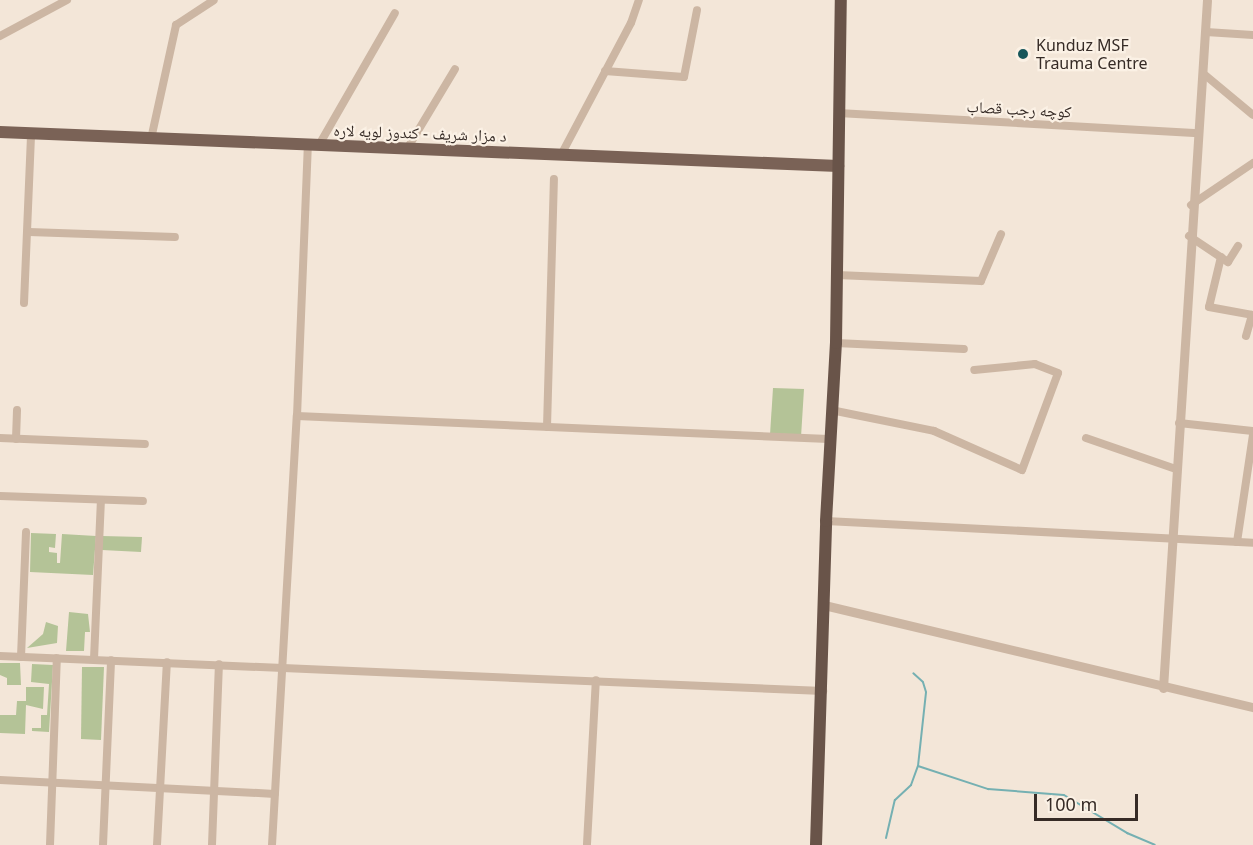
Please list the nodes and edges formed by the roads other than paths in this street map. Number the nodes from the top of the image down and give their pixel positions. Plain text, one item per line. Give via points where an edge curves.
1 (67, 0) edge
2 (214, 0) edge
3 (639, 0) edge
4 (841, 0) edge
5 (1207, 0) edge
6 (697, 10) dead end
7 (394, 13) dead end
8 (1206, 32) junction
9 (1253, 35) edge
10 (0, 36) edge
11 (455, 69) dead end
12 (604, 71) junction
13 (1205, 75) junction
14 (838, 113) junction
15 (1253, 115) edge
16 (0, 132) edge
17 (31, 133) junction
18 (1198, 133) junction
19 (151, 139) junction
20 (313, 145) junction
21 (407, 149) junction
22 (561, 155) junction
23 (1253, 163) edge
24 (838, 166) junction
25 (554, 178) dead end
26 (1191, 206) junction
27 (29, 232) junction
28 (1001, 234) dead end
29 (1190, 236) junction
30 (175, 237) dead end
31 (1238, 246) dead end
32 (1221, 257) junction
33 (837, 275) junction
34 (24, 303) dead end
35 (1253, 315) edge
36 (1246, 336) dead end
37 (836, 344) junction
38 (964, 349) dead end
39 (974, 370) dead end
40 (17, 410) dead end
41 (831, 410) junction
42 (297, 416) junction
43 (1179, 423) junction
44 (547, 428) junction
45 (1253, 433) edge
46 (0, 438) edge
47 (1086, 438) dead end
48 (16, 439) junction
49 (829, 440) junction
50 (145, 444) dead end
51 (1176, 469) junction
52 (0, 496) edge
53 (101, 500) junction
54 (143, 501) dead end
55 (825, 521) junction
56 (26, 532) dead end
57 (1171, 540) junction
58 (1237, 542) junction
59 (1253, 543) edge
60 (824, 605) junction
61 (0, 656) edge
62 (21, 657) junction
63 (57, 658) junction
64 (94, 660) junction
65 (111, 660) junction
66 (167, 662) junction
67 (219, 664) junction
68 (284, 667) junction
69 (596, 680) junction
70 (1163, 688) junction
71 (823, 691) junction
72 (1253, 707) edge
73 (0, 780) edge
74 (52, 783) junction
75 (105, 785) junction
76 (160, 788) junction
77 (214, 791) junction
78 (275, 794) junction
79 (587, 844) edge
80 (50, 845) edge
81 (103, 845) edge
82 (157, 845) edge
83 (212, 845) edge
84 (272, 845) edge
85 (816, 845) edge

1 - 10 street
2 - 19 street via 176,25
3 - 12 street
4 - 14 highway
5 - 8 street
6 - 12 street via 684,77
7 - 20 street
8 - 9 street
8 - 13 street
11 - 21 street
12 - 22 street
13 - 15 street
13 - 18 street
14 - 18 street, کوچه رجب قصاب
14 - 24 highway
16 - 17 main road, د مزار شریف - کندوز لویه لاره
17 - 19 main road, د مزار شریف - کندوز لویه لاره
17 - 27 street
18 - 26 street
19 - 20 main road, د مزار شریف - کندوز لویه لاره
20 - 21 main road, د مزار شریف - کندوز لویه لاره
20 - 42 street
21 - 22 main road, د مزار شریف - کندوز لویه لاره
22 - 24 main road, د مزار شریف - کندوز لویه لاره
23 - 26 street
24 - 33 highway
25 - 44 street
26 - 29 street
27 - 30 street
27 - 34 street
28 - 33 street via 981,282
29 - 32 street
29 - 43 street
31 - 32 street via 1228,262
32 - 35 street via 1209,306
33 - 37 highway
35 - 36 street
37 - 38 street
37 - 41 highway
39 - 41 street via 1035,364 1058,373 1022,470 934,431
40 - 48 street
41 - 49 highway
42 - 44 street
42 - 68 street
43 - 45 street
43 - 51 street
44 - 49 street
45 - 58 street
46 - 48 street
47 - 51 street
48 - 50 street
49 - 55 highway
51 - 57 street
52 - 53 street
53 - 54 street
53 - 64 street
55 - 57 street
55 - 60 highway
56 - 62 street
57 - 58 street
57 - 70 street
58 - 59 street
60 - 70 street
60 - 71 highway
61 - 62 street
62 - 63 street
63 - 64 street
63 - 74 street
64 - 65 street
65 - 66 street
65 - 75 street
66 - 67 street
66 - 76 street
67 - 68 street
67 - 77 street
68 - 69 street
68 - 78 street
69 - 71 street
69 - 79 street
70 - 72 street
71 - 85 highway
73 - 74 street
74 - 75 street
74 - 80 street
75 - 76 street
75 - 81 street
76 - 77 street
76 - 82 street
77 - 78 street
77 - 83 street
78 - 84 street

